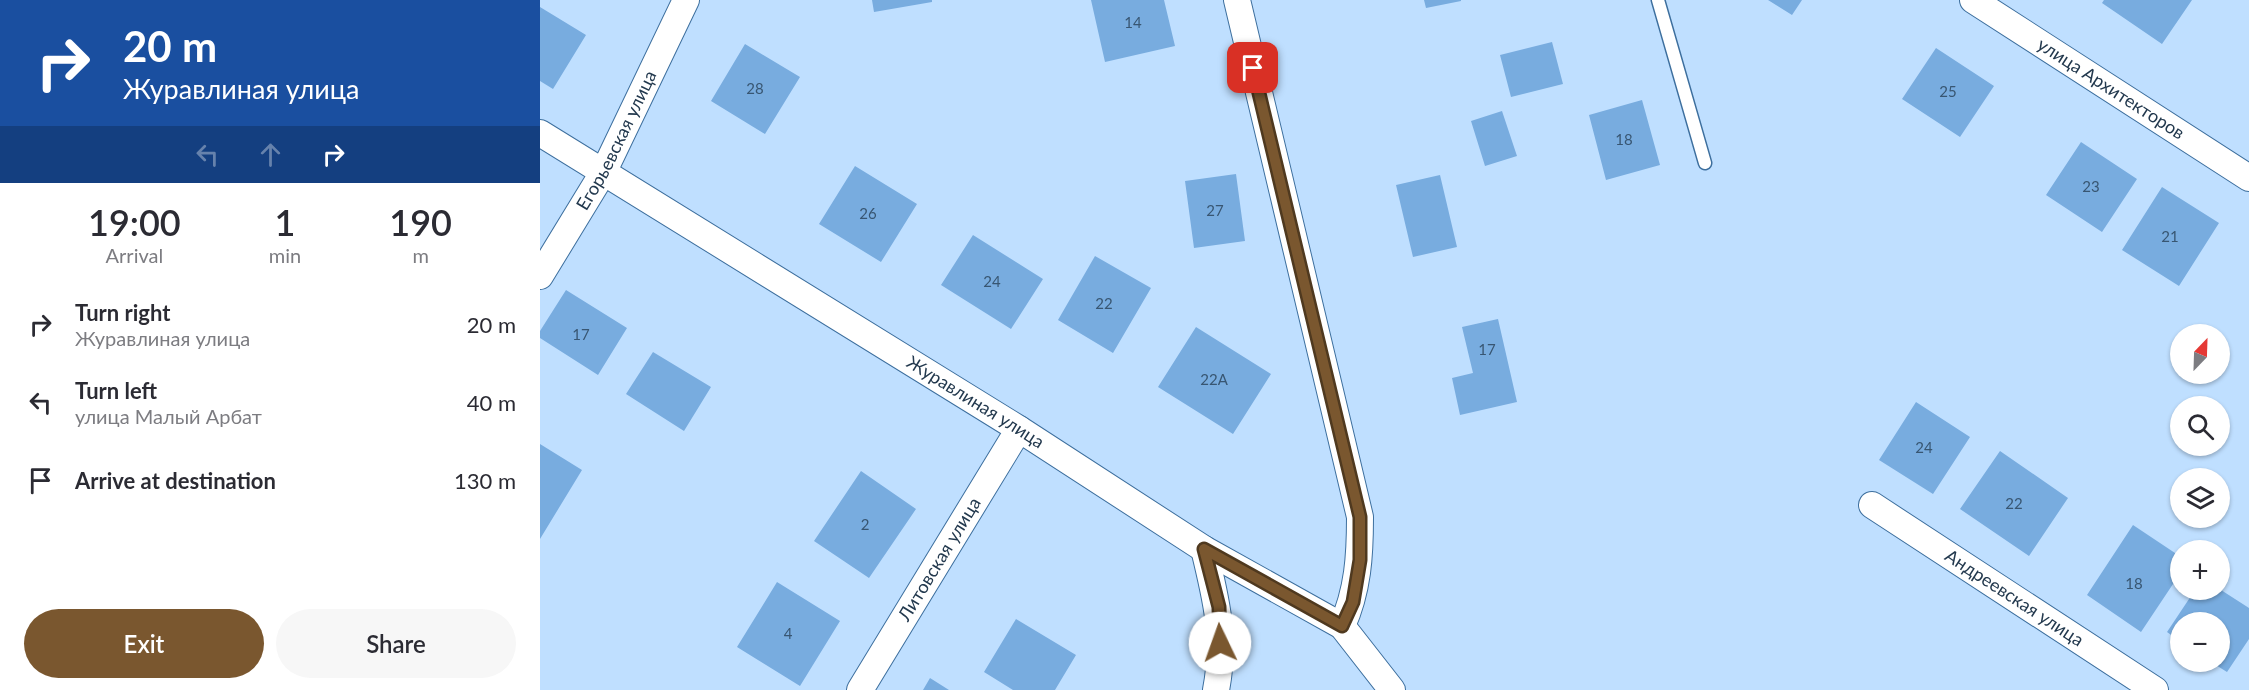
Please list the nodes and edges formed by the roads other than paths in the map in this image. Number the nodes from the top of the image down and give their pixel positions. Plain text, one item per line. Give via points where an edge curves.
1 (686, 0) edge
2 (1237, 0) edge
3 (1659, 0) edge
4 (1973, 0) edge
5 (540, 133) edge
6 (1705, 162) dead end
7 (604, 171) junction
8 (2249, 178) edge
9 (540, 276) edge
10 (1019, 429) junction
11 (1872, 505) dead end
12 (1204, 549) junction
13 (1342, 626) junction
14 (860, 690) edge
15 (1216, 690) edge
16 (1392, 690) edge
17 (2155, 690) edge

1 - 7 street, Егорьевская улица
2 - 13 street via 1360,517 1360,560 1353,602
3 - 6 lane
4 - 8 street, улица Архитекторов
5 - 7 street, Журавлиная улица
7 - 9 street, Егорьевская улица
7 - 10 street, Журавлиная улица
10 - 12 street, Журавлиная улица
10 - 14 street, Литовская улица
11 - 17 street, Андреевская улица
12 - 13 street, Журавлиная улица
12 - 15 street via 1219,607 1221,662
13 - 16 street, Журавлиная улица

